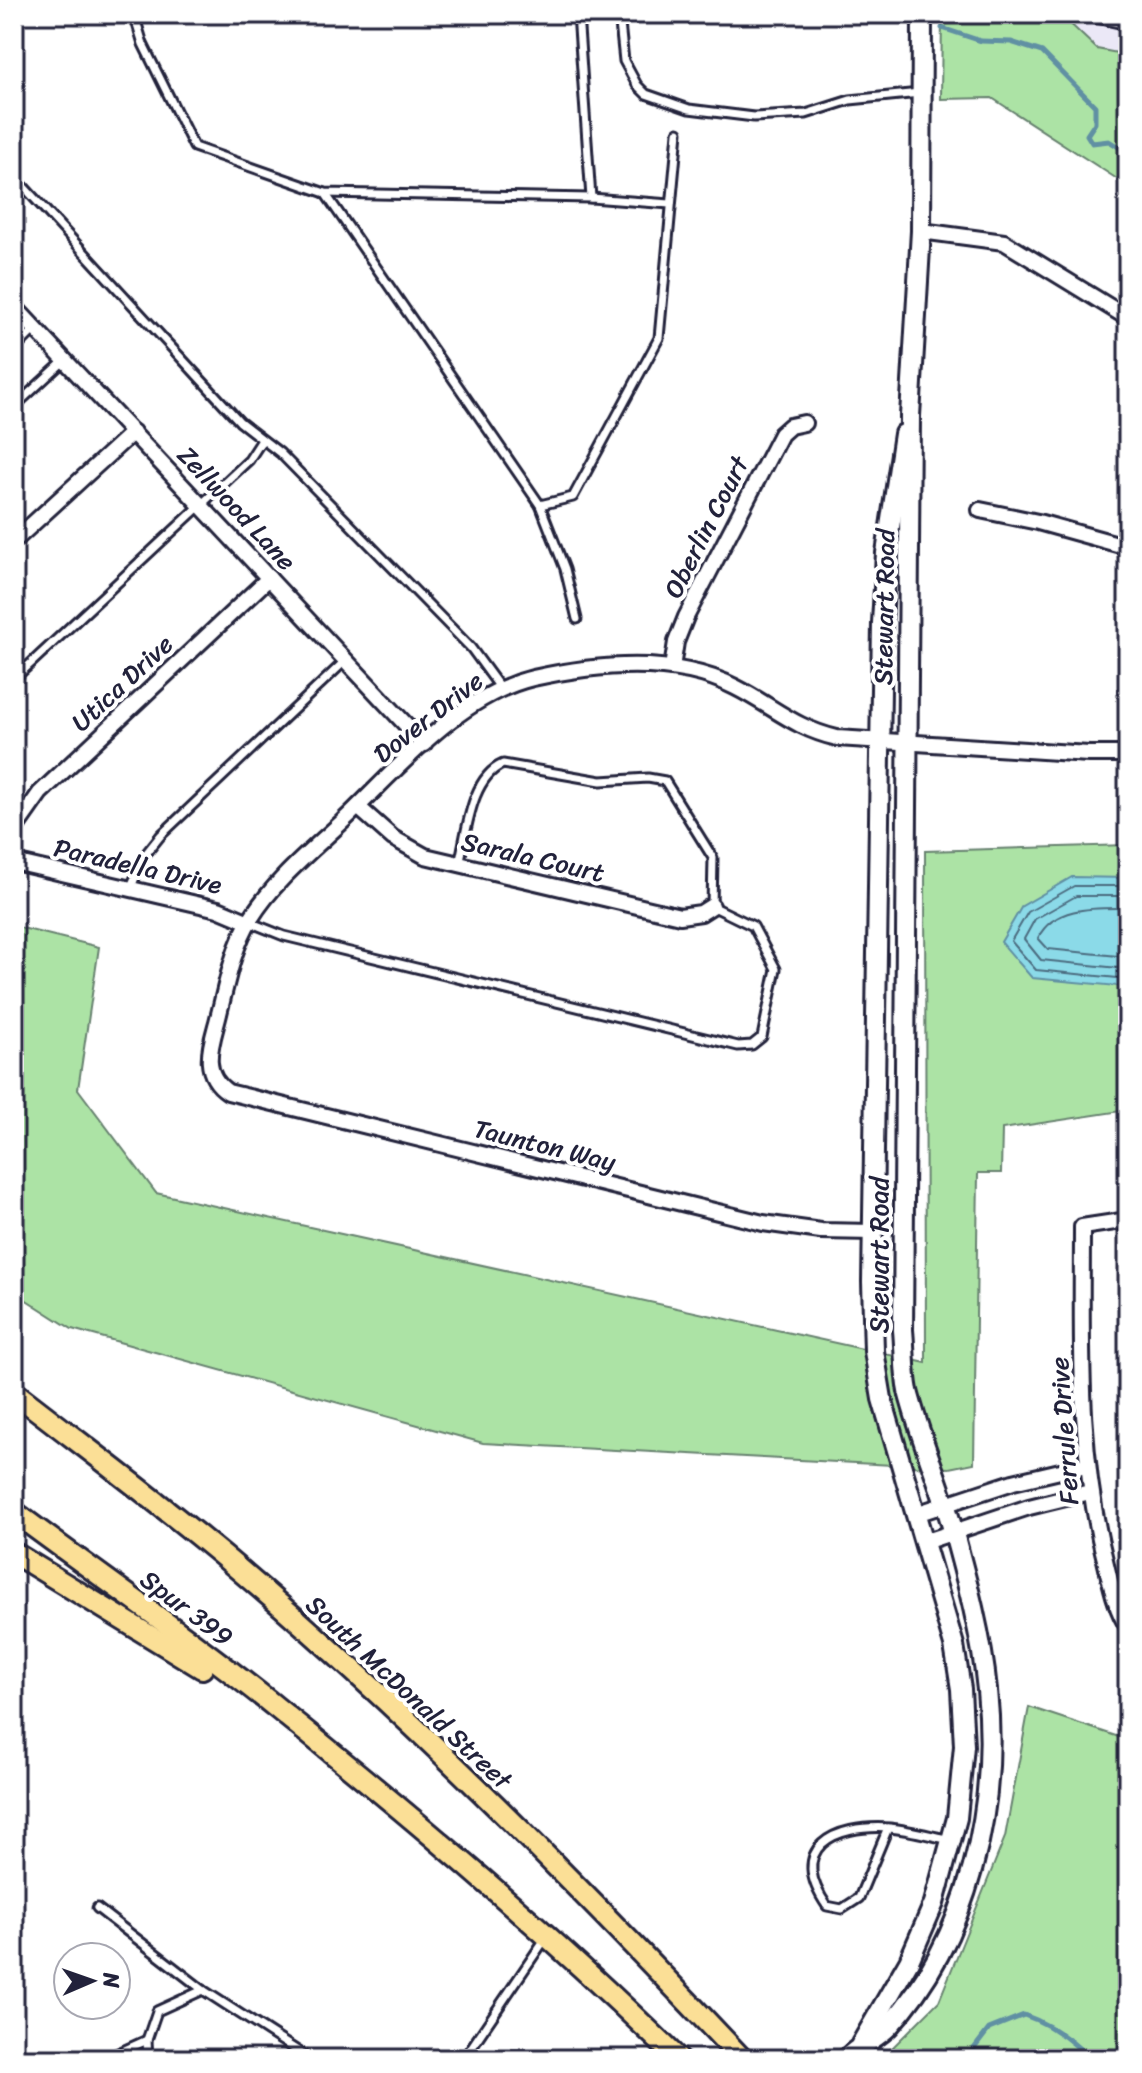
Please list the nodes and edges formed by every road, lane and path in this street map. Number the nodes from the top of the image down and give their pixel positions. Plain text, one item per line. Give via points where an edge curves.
1 (134, 14) edge
2 (578, 14) edge
3 (619, 14) edge
4 (922, 14) edge
5 (1077, 14) edge
6 (1128, 25) edge
7 (922, 92) junction
8 (678, 132) dead end
9 (14, 176) edge
10 (325, 193) junction
11 (591, 198) junction
12 (670, 204) junction
13 (921, 231) junction
14 (14, 306) edge
15 (1128, 318) edge
16 (35, 329) junction
17 (14, 350) edge
18 (65, 360) junction
19 (14, 407) edge
20 (910, 416) junction
21 (804, 423) dead end
22 (133, 432) junction
23 (262, 440) junction
24 (200, 504) junction
25 (540, 505) junction
26 (980, 510) dead end
27 (14, 541) edge
28 (1128, 547) edge
29 (269, 578) junction
30 (577, 619) dead end
31 (346, 660) junction
32 (672, 668) junction
33 (14, 679) edge
34 (501, 689) junction
35 (881, 740) junction
36 (908, 740) junction
37 (424, 744) junction
38 (1128, 754) edge
39 (358, 807) junction
40 (14, 830) edge
41 (14, 862) edge
42 (459, 864) junction
43 (130, 889) junction
44 (712, 906) junction
45 (249, 922) junction
46 (213, 1078) joint
47 (1128, 1220) edge
48 (874, 1232) junction
49 (14, 1392) edge
50 (1086, 1465) junction
51 (1090, 1492) junction
52 (945, 1504) junction
53 (14, 1512) edge
54 (916, 1514) junction
55 (954, 1532) junction
56 (924, 1542) junction
57 (14, 1553) edge
58 (1127, 1627) edge
59 (325, 1750) junction
60 (888, 1828) junction
61 (953, 1841) junction
62 (97, 1908) dead end
63 (548, 1934) junction
64 (203, 1990) junction
65 (147, 2040) junction
66 (861, 2044) junction
67 (470, 2055) edge
68 (105, 2059) edge
69 (148, 2059) edge
70 (310, 2059) edge
71 (463, 2059) edge
72 (678, 2059) edge
73 (742, 2059) edge
74 (846, 2059) edge

1 - 10 lane via 143,44 194,147
2 - 11 lane
3 - 7 lane via 624,61 637,85 646,94 689,109 754,117 806,114 850,100
4 - 7 street, Stewart Road
5 - 6 lane
7 - 13 street, Stewart Road
8 - 12 lane
9 - 23 lane
10 - 11 lane
10 - 25 lane
11 - 12 lane
12 - 25 lane via 659,338 573,497
13 - 15 street via 1004,242
13 - 20 street, Stewart Road
14 - 16 street, Zellwood Lane
16 - 17 lane
16 - 18 street, Zellwood Lane
18 - 19 lane
18 - 22 street, Zellwood Lane
20 - 35 street, Stewart Road via 886,553
20 - 36 street, Stewart Road
21 - 32 street, Oberlin Court via 781,434 686,617
22 - 24 street, Zellwood Lane
22 - 27 street
23 - 24 lane via 249,460
23 - 34 lane via 471,648
24 - 29 street, Zellwood Lane
24 - 33 lane
25 - 30 lane via 565,569
26 - 28 street
29 - 31 street, Zellwood Lane
29 - 40 street, Utica Drive via 40,793
31 - 37 street, Zellwood Lane
31 - 43 lane via 161,835
32 - 34 street, Dover Drive via 600,668
32 - 35 street, Dover Drive via 737,688 807,731
34 - 37 street, Dover Drive
35 - 36 street, Dover Drive
35 - 48 street, Stewart Road
36 - 38 street, Dover Drive
36 - 52 street, Stewart Road via 903,1330 908,1389
37 - 39 street, Dover Drive
39 - 42 street, Sarala Court via 414,852
39 - 45 street, Dover Drive via 279,882
41 - 43 street, Paradella Drive
42 - 44 street, Sarala Court via 680,916
42 - 44 lane via 481,783 493,768 513,763 601,781 657,778 670,787 708,847 714,868
43 - 45 street, Paradella Drive
44 - 45 lane via 753,926 774,960 776,979 762,1037 752,1045 738,1046 284,936
45 - 46 street, Dover Drive via 208,1053
46 - 48 street, Taunton Way via 228,1092 763,1223
47 - 50 street, Ferrule Drive via 1082,1227
48 - 54 street, Stewart Road via 874,1351 882,1399
49 - 73 main road, South McDonald Street via 229,1561 384,1699 595,1904
50 - 51 street, Ferrule Drive
50 - 52 street
51 - 55 street
51 - 58 street, Ferrule Drive via 1112,1588
52 - 54 street
52 - 55 street, Stewart Road
53 - 59 main road, Spur 399 via 277,1708
54 - 56 street, Stewart Road
55 - 56 street
55 - 66 street, Stewart Road via 987,1689 989,1756 981,1823 964,1896 944,1941 887,2028
56 - 61 street, Stewart Road via 961,1689 963,1761
57 - 59 main road
59 - 63 main road
60 - 60 lane via 840,1833 814,1849 810,1875 827,1906 842,1909 859,1898
60 - 61 lane
61 - 66 street, Stewart Road via 923,1930
62 - 64 lane
63 - 67 lane
63 - 72 main road
64 - 65 lane via 157,2011
64 - 70 lane
65 - 68 lane
65 - 69 lane
66 - 74 street, Stewart Road
67 - 71 lane

